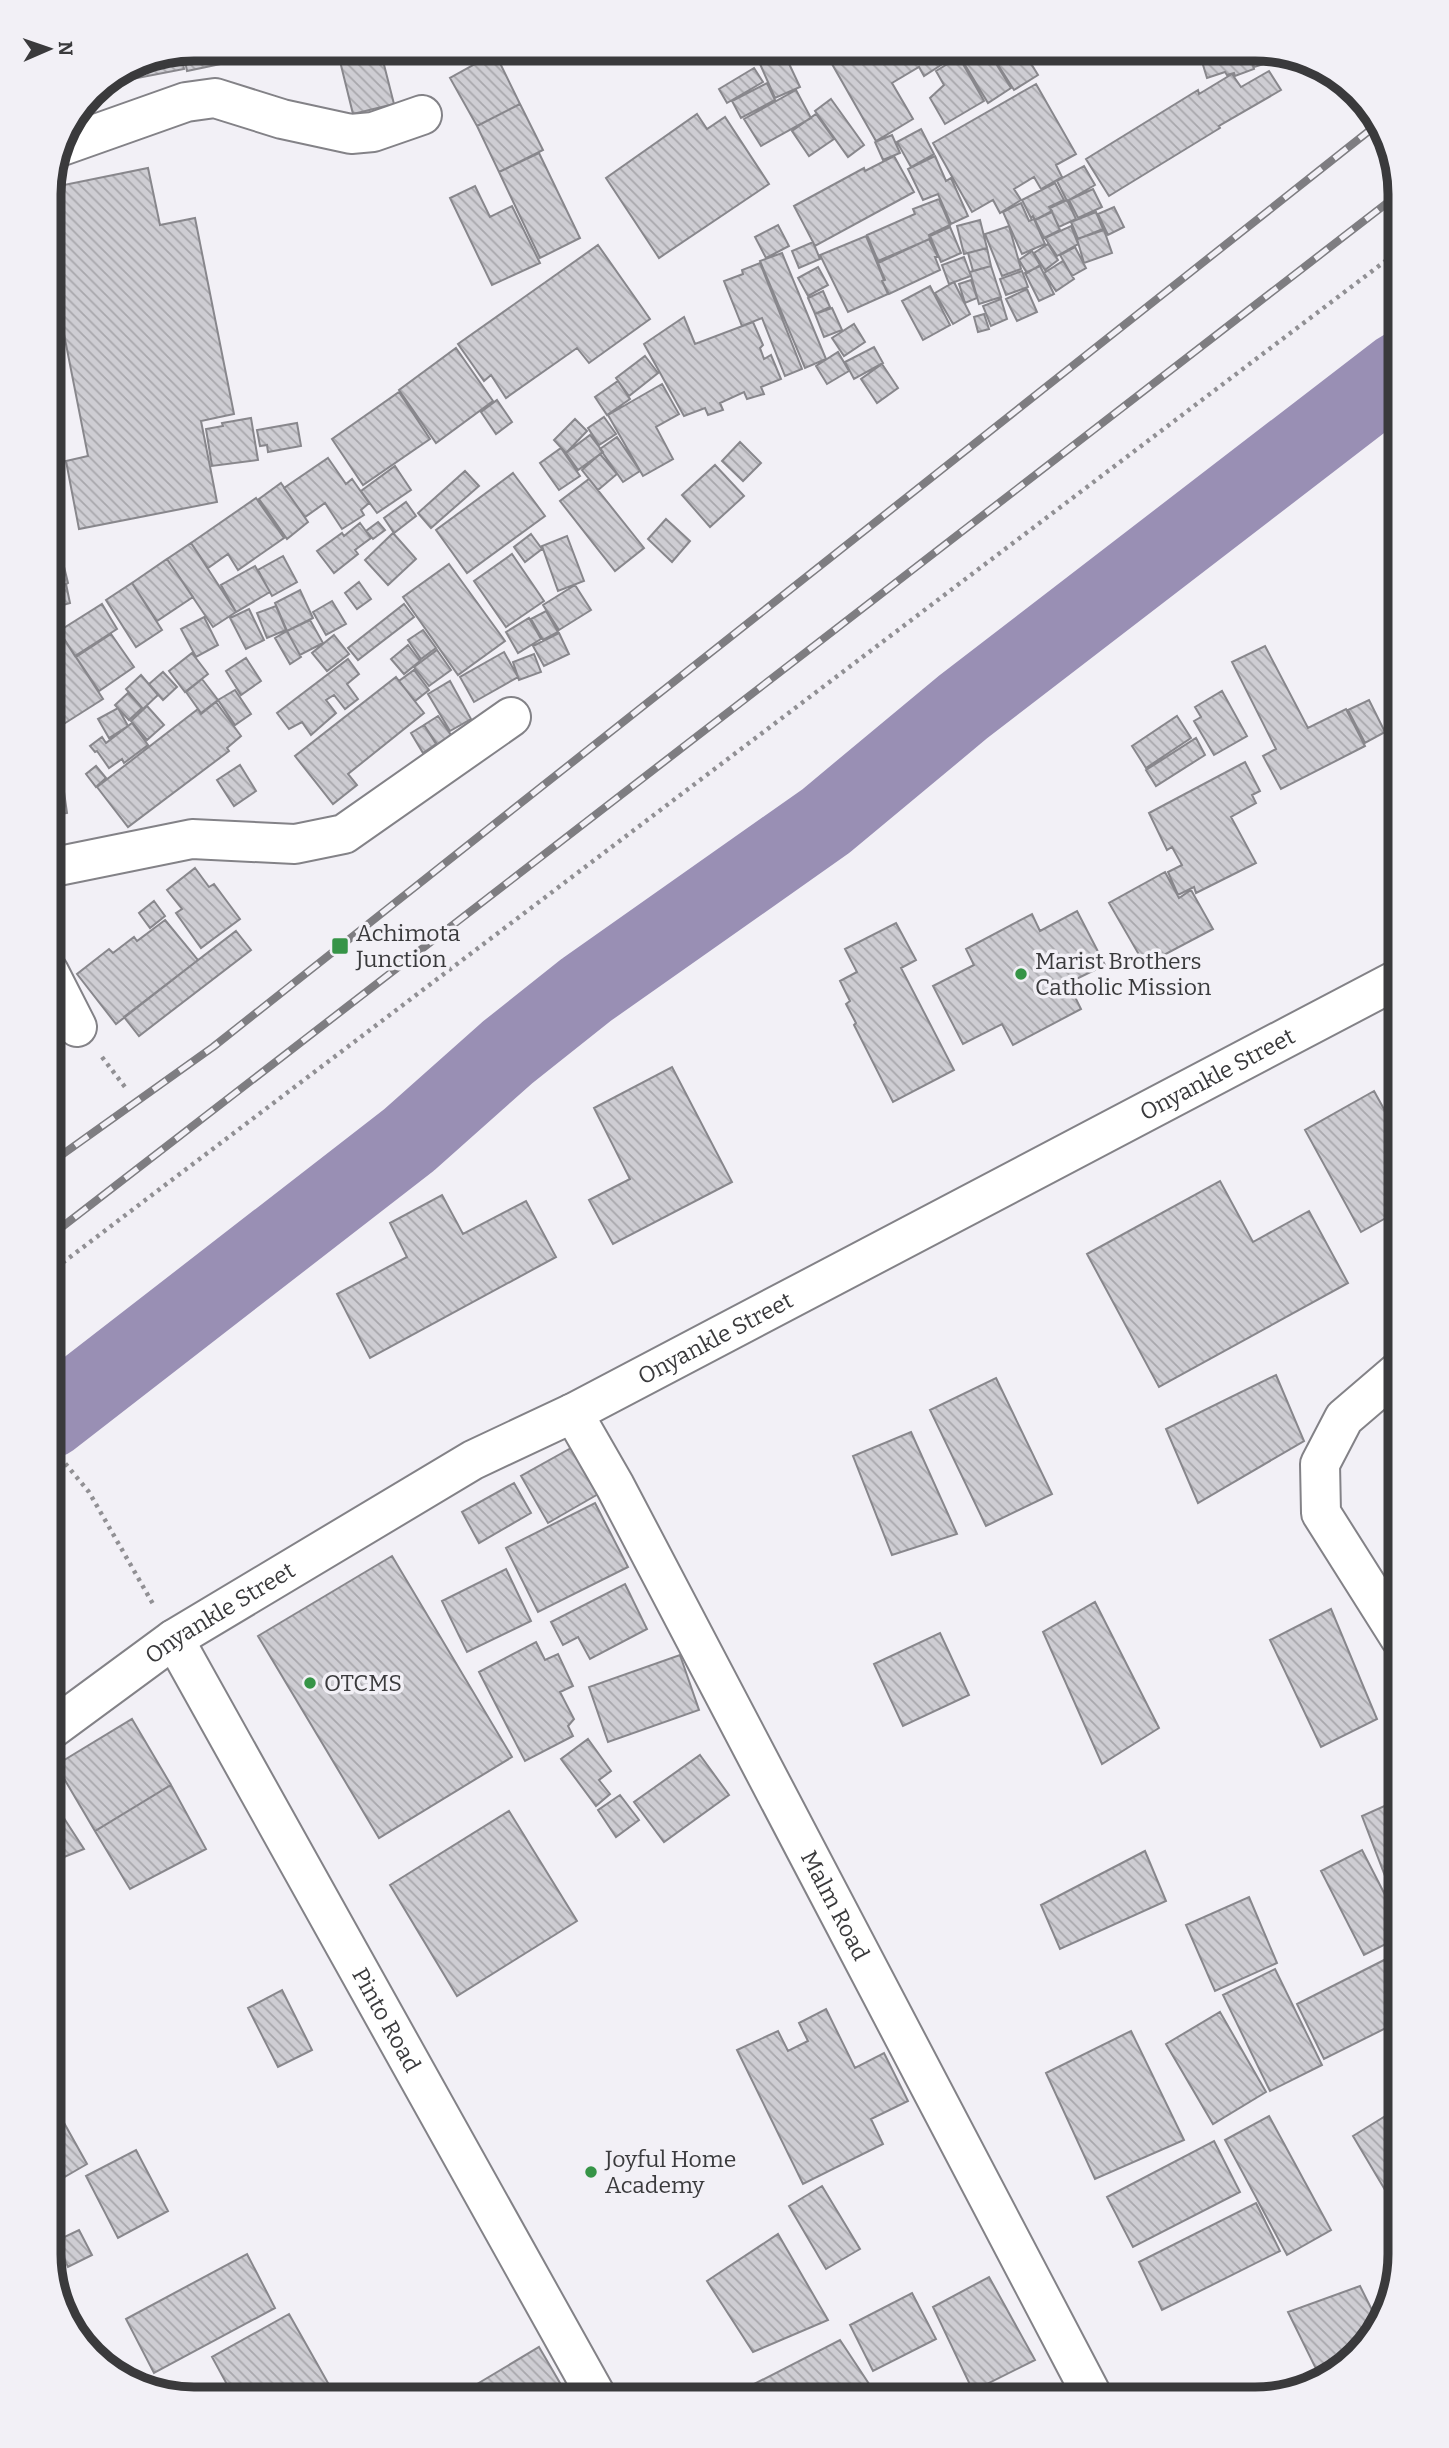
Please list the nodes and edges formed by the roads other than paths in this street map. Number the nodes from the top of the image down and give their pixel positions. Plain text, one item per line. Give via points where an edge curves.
1 (422, 115) dead end
2 (71, 143) edge
3 (511, 717) dead end
4 (62, 865) edge
5 (1388, 984) edge
6 (62, 997) edge
7 (77, 1027) dead end
8 (1388, 1380) edge
9 (573, 1413) junction
10 (1388, 1620) edge
11 (174, 1639) junction
12 (61, 1722) edge
13 (591, 2386) edge
14 (1088, 2387) edge

1 - 2 street via 373,132 351,134 215,98 186,102
3 - 4 street via 344,834 295,844 192,839
5 - 9 street, Onyankle Street
6 - 7 street
8 - 10 street via 1344,1418 1320,1464 1321,1513
9 - 11 street, Onyankle Street via 473,1460
9 - 14 street, Malm Road
11 - 12 street, Onyankle Street
11 - 13 street, Pinto Road

